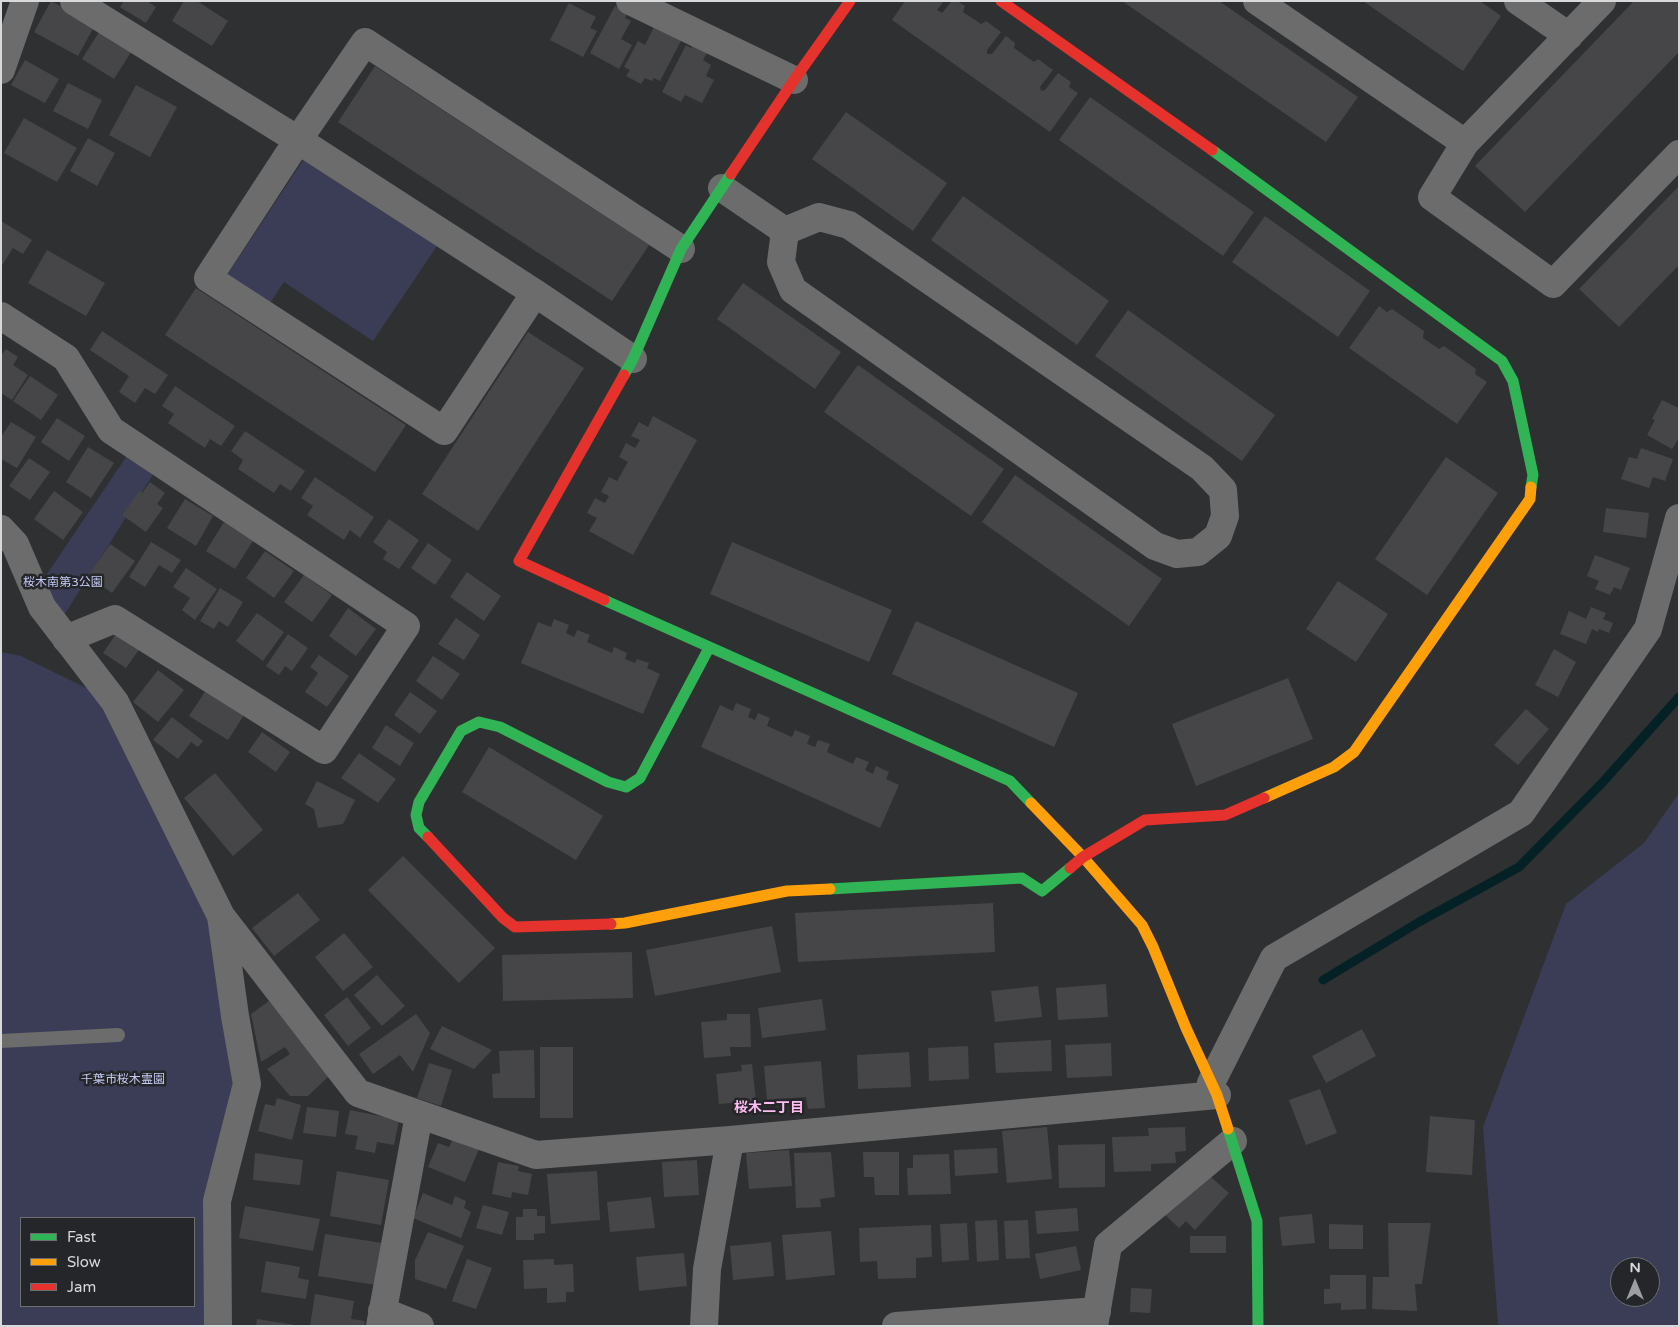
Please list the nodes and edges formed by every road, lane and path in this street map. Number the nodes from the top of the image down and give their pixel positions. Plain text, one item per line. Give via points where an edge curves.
1 (26, 1) edge
2 (630, 1) edge
3 (850, 1) edge
4 (1001, 1) edge
5 (1257, 1) edge
6 (1518, 1) edge
7 (1602, 1) edge
8 (87, 5) edge
9 (1569, 36) junction
10 (1, 70) edge
11 (794, 80) junction
12 (298, 140) junction
13 (1465, 143) junction
14 (1679, 154) edge
15 (722, 188) junction
16 (785, 231) junction
17 (681, 249) junction
18 (535, 293) junction
19 (1, 316) edge
20 (633, 359) junction
21 (1679, 518) edge
22 (1, 529) edge
23 (1679, 588) edge
24 (1648, 629) junction
25 (66, 639) junction
26 (709, 648) junction
27 (1083, 857) junction
28 (221, 916) junction
29 (118, 1035) dead end
30 (1, 1041) edge
31 (1214, 1089) junction
32 (419, 1115) junction
33 (730, 1140) junction
34 (1233, 1141) junction
35 (1096, 1318) edge
36 (381, 1319) edge
37 (953, 1324) edge
38 (218, 1326) edge
39 (420, 1326) edge
40 (704, 1326) edge
41 (896, 1326) edge
42 (1258, 1326) edge

1 - 10 street
2 - 11 street
3 - 11 street
4 - 27 street via 1502,361 1513,381 1533,475 1530,498 1354,752 1334,767 1225,815 1146,820
5 - 13 street
6 - 9 street
7 - 9 street
8 - 12 street
9 - 13 street
11 - 15 street
12 - 17 street via 365,42
12 - 18 street
12 - 18 street via 208,278 444,431
13 - 14 street via 1432,197 1553,284
15 - 16 street
15 - 17 street
16 - 16 street via 819,217 849,224 1202,468 1223,490 1225,516 1218,536 1198,552 1177,554 1155,546 793,290 781,262
17 - 20 street
18 - 20 street
19 - 25 street via 66,358 111,430 406,626 324,750 115,619
20 - 26 street via 518,561
21 - 24 street
22 - 25 street via 15,544 42,607
23 - 24 street
24 - 31 street via 1520,813 1274,958
25 - 28 street via 115,702
26 - 27 street via 1010,781
26 - 27 street via 640,778 626,787 608,782 500,727 479,722 461,731 419,802 416,815 419,828 503,918 515,926 625,923 787,891 1022,878 1042,891
27 - 31 street via 1142,924
28 - 32 street via 358,1093
28 - 38 street via 247,1084 218,1201
29 - 30 lane
31 - 33 street
31 - 34 street
32 - 33 street via 536,1156
32 - 36 street
33 - 40 street via 708,1269
34 - 35 street via 1108,1245
34 - 42 street via 1257,1221
35 - 37 street
36 - 39 street
37 - 41 street

